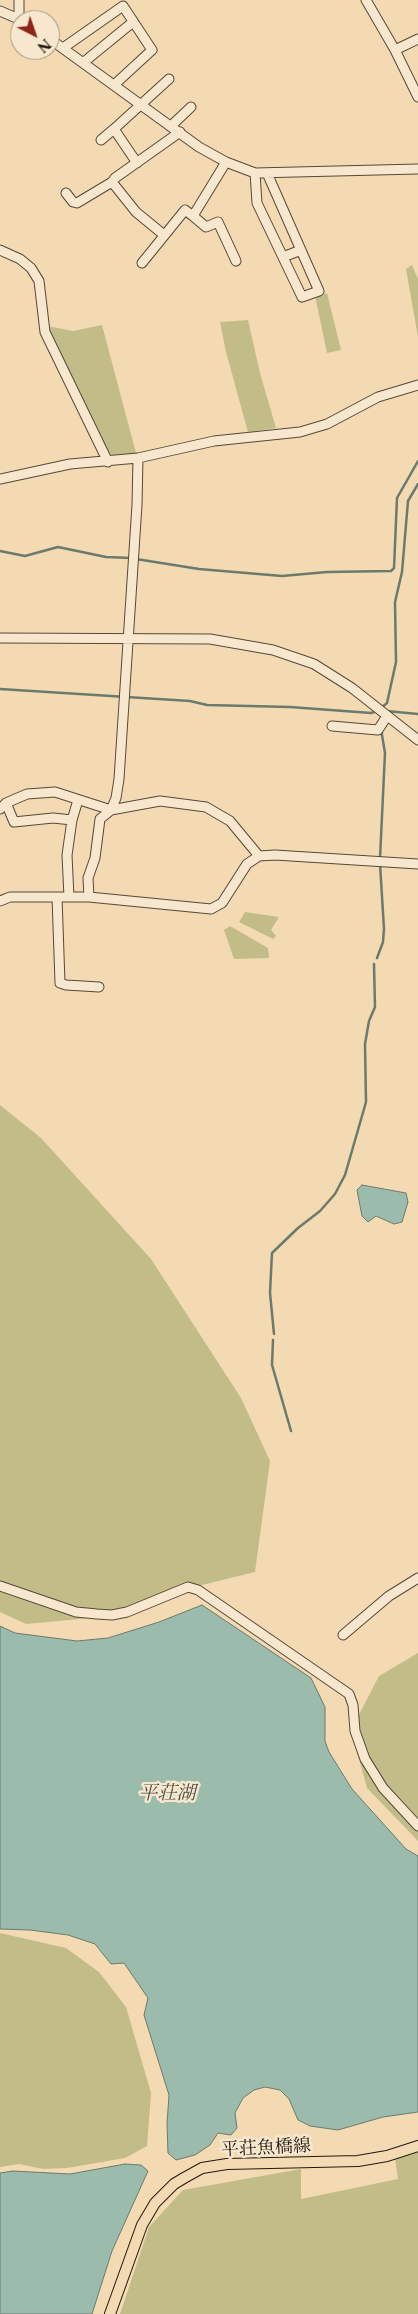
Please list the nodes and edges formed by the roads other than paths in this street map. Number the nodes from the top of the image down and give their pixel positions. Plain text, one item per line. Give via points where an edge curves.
1 (366, 0) edge
2 (133, 22) junction
3 (418, 39) edge
4 (60, 46) edge
5 (63, 48) junction
6 (395, 50) junction
7 (84, 62) junction
8 (170, 79) dead end
9 (114, 85) junction
10 (418, 97) edge
11 (142, 105) junction
12 (191, 107) dead end
13 (171, 126) junction
14 (114, 129) junction
15 (180, 132) junction
16 (101, 140) dead end
17 (226, 162) junction
18 (137, 163) junction
19 (418, 169) edge
20 (255, 173) junction
21 (267, 173) junction
22 (112, 182) junction
23 (66, 193) dead end
24 (193, 216) junction
25 (164, 235) junction
26 (0, 250) edge
27 (301, 250) junction
28 (283, 257) junction
29 (236, 261) dead end
30 (142, 263) dead end
31 (418, 385) edge
32 (138, 458) junction
33 (108, 462) junction
34 (0, 479) edge
35 (0, 638) edge
36 (128, 639) junction
37 (384, 719) junction
38 (332, 726) dead end
39 (418, 740) edge
40 (78, 800) junction
41 (3, 806) edge
42 (111, 810) junction
43 (72, 820) junction
44 (259, 856) junction
45 (418, 864) edge
46 (57, 897) junction
47 (69, 897) junction
48 (89, 897) junction
49 (0, 900) edge
50 (100, 988) dead end
51 (418, 1578) edge
52 (0, 1586) edge
53 (343, 1635) dead end
54 (418, 1826) edge
55 (418, 2146) edge
56 (110, 2314) edge

1 - 6 street
2 - 5 street via 123,6
2 - 7 street
2 - 9 street via 152,50
3 - 6 street
4 - 5 street
5 - 7 street
6 - 10 street
7 - 9 street
8 - 11 street
9 - 11 street
11 - 13 street
11 - 14 street
12 - 13 street
13 - 15 street
14 - 16 street
14 - 18 street
15 - 17 street
15 - 18 street
17 - 20 street
17 - 24 street
18 - 22 street
19 - 21 street
20 - 21 street
20 - 28 street via 257,203
21 - 27 street
22 - 23 street via 77,203
22 - 25 street via 136,212
24 - 25 street via 185,210
24 - 29 street via 206,227 218,222
25 - 30 street
26 - 33 street via 20,259 39,281 45,332
27 - 28 street
27 - 28 street via 319,291 302,297
31 - 32 street via 378,397 327,424 300,432 214,441
32 - 33 street
32 - 36 street
33 - 34 street via 70,464
35 - 36 street
36 - 37 street via 210,639 273,650 314,664 375,706
36 - 42 street via 119,780
37 - 38 street via 378,730
37 - 39 street
40 - 41 street via 55,792 27,794
40 - 42 street
40 - 43 street
41 - 43 street via 14,822 53,818
42 - 44 street via 160,801 206,807 230,821
42 - 48 street via 100,819 95,858 88,878
43 - 47 street via 67,855
44 - 45 street
44 - 48 street via 247,864 222,903 211,909
46 - 47 street
46 - 49 street
46 - 50 street via 60,983
47 - 48 street
51 - 53 street via 389,1596
52 - 54 street via 76,1612 97,1614 127,1612 188,1587 198,1590 349,1694 354,1731 365,1759 383,1788
55 - 56 main road, 平荘魚橋線 via 358,2161 227,2164 202,2168 179,2181 155,2203 142,2225

